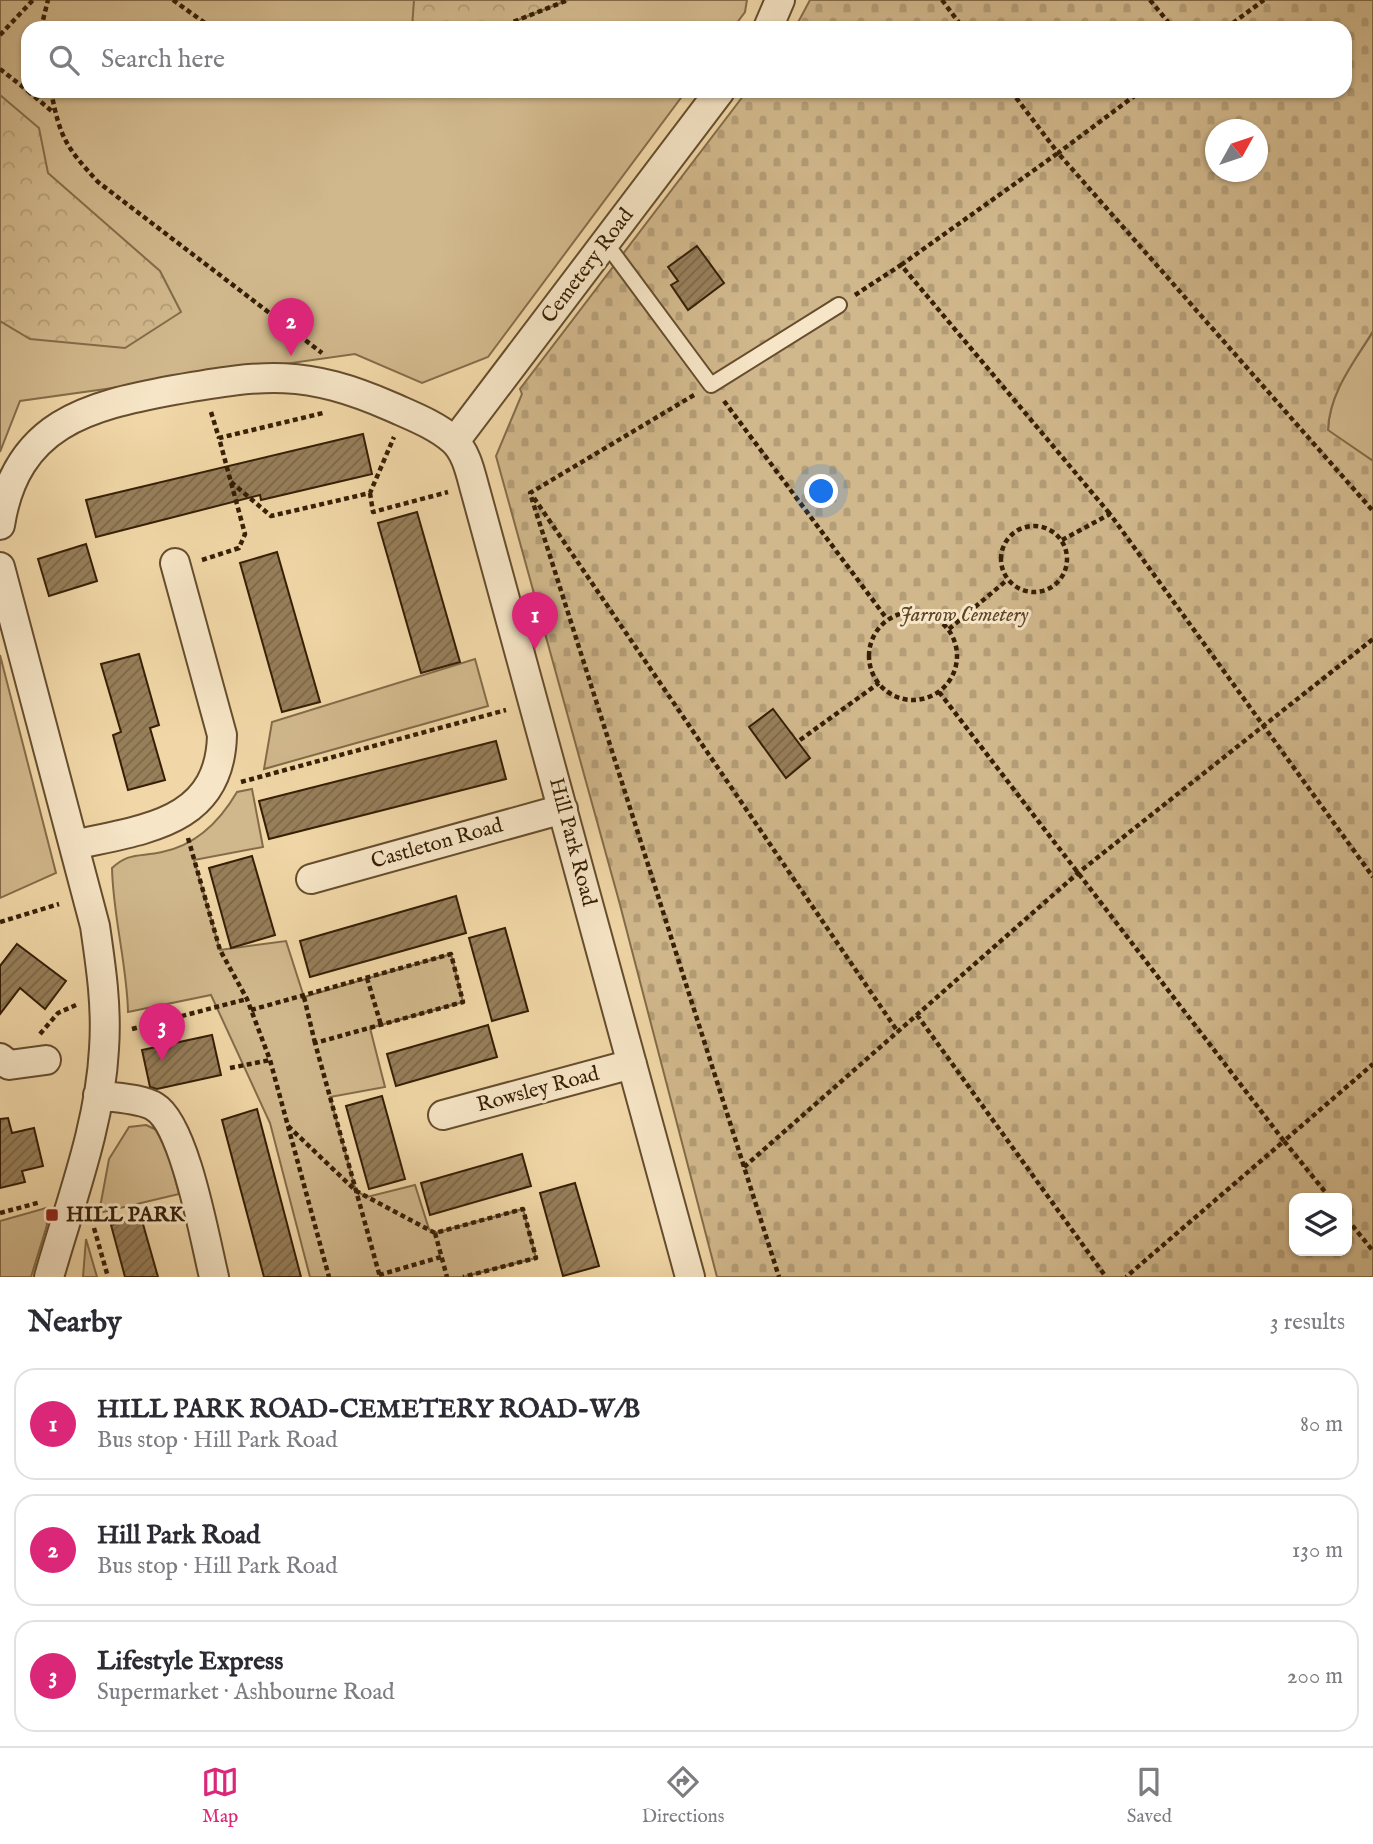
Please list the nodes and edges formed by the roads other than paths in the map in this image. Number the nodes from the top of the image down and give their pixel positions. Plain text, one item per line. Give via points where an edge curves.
1 (780, 0) edge
2 (771, 21) edge
3 (715, 98) edge
4 (606, 242) junction
5 (839, 305) road end
6 (455, 441) junction
7 (0, 525) edge
8 (175, 566) road end
9 (0, 567) edge
10 (562, 809) junction
11 (74, 845) junction
12 (311, 879) dead end
13 (47, 1060) dead end
14 (632, 1065) junction
15 (6, 1066) edge
16 (97, 1095) junction
17 (443, 1115) dead end
18 (49, 1277) edge
19 (214, 1277) edge
20 (690, 1277) edge

1 - 2 street
3 - 4 street, Cemetery Road
4 - 5 lane via 712,385
4 - 6 street, Cemetery Road
6 - 7 street via 405,413 330,383 254,376 115,401 84,411 55,428 33,450 14,478
6 - 10 street, Hill Park Road via 468,463
8 - 11 street via 222,735 222,759 205,792 181,814 145,829
9 - 11 street
10 - 12 street, Castleton Road
10 - 14 street, Hill Park Road
11 - 16 street via 95,926 104,999
13 - 15 street
14 - 17 street, Rowsley Road
14 - 20 street, Hill Park Road
16 - 18 street
16 - 19 street via 153,1106 169,1119 183,1153

